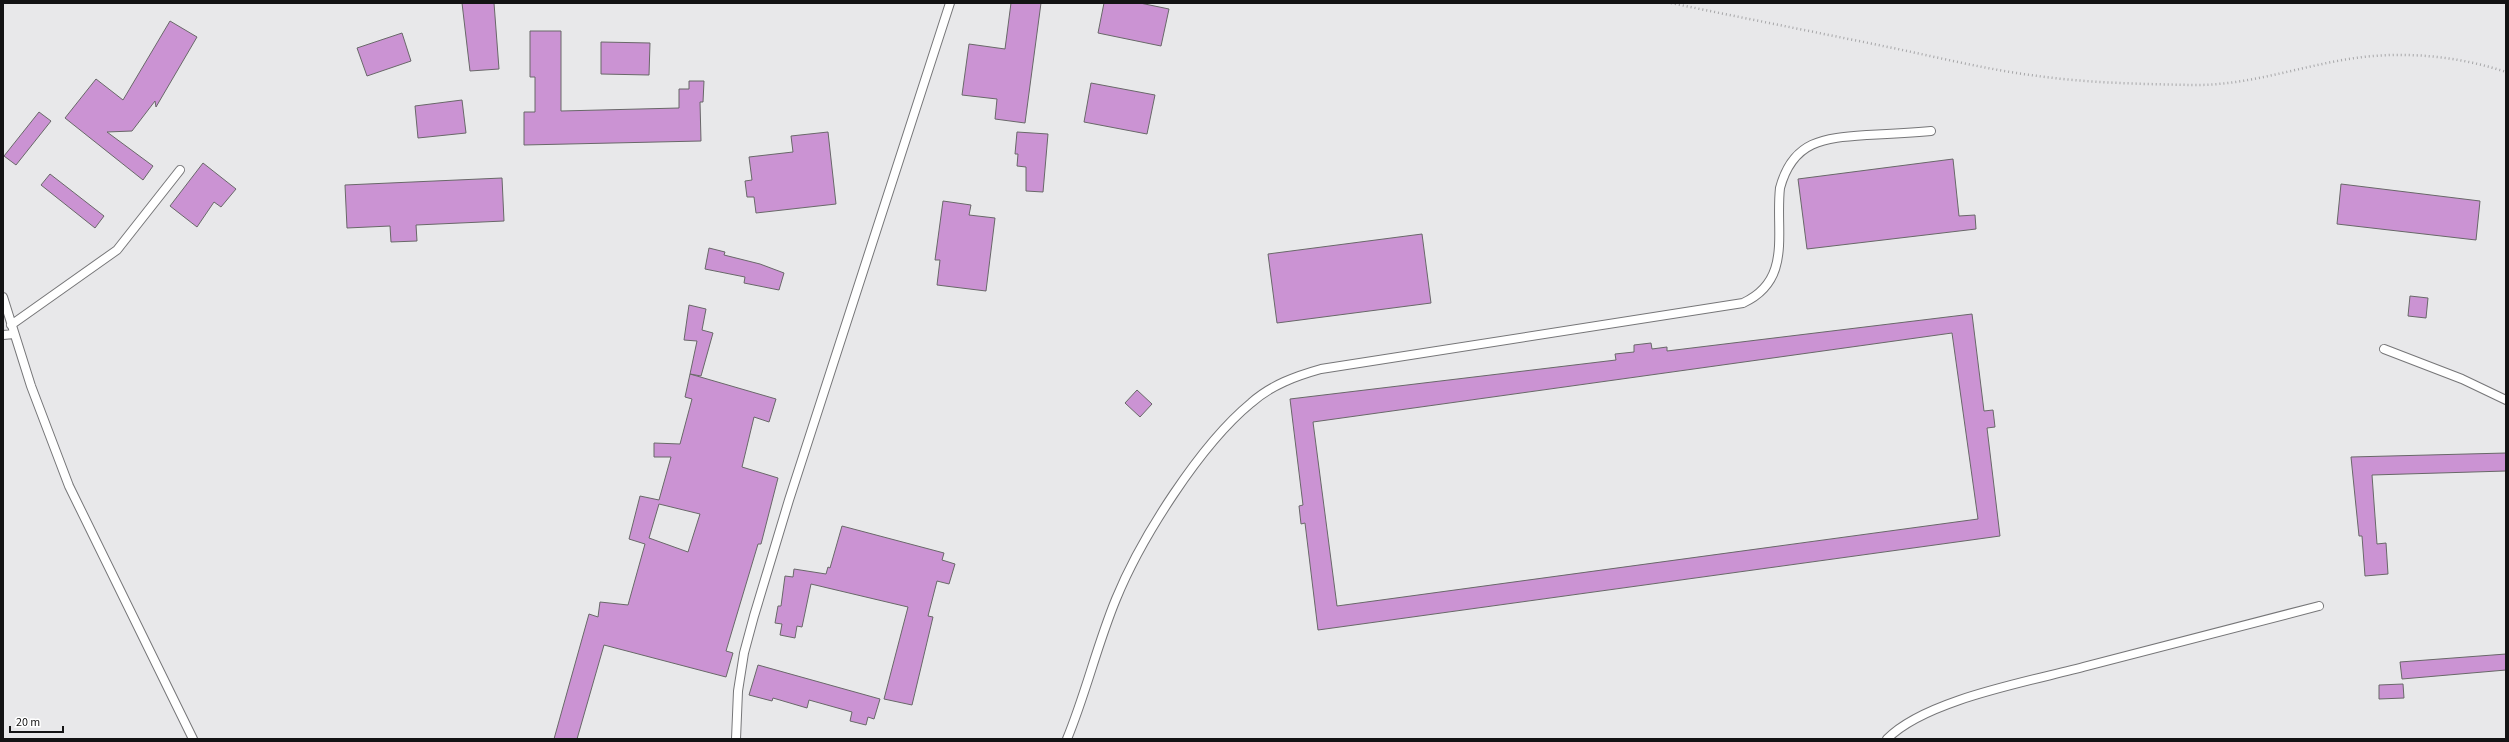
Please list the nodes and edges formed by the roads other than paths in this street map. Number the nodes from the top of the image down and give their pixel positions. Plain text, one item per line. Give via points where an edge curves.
1 (950, 3) edge
2 (1931, 131) dead end
3 (180, 170) dead end
4 (3, 297) edge
5 (11, 325) junction
6 (14, 334) junction
7 (3, 335) edge
8 (2384, 349) dead end
9 (2506, 400) edge
10 (2319, 606) dead end
11 (193, 739) edge
12 (736, 739) edge
13 (1067, 739) edge
14 (1887, 739) edge

1 - 12 lane via 788,500 754,616 744,653 738,691
2 - 13 lane via 1834,137 1809,145 1798,153 1787,169 1780,188 1776,270 1763,290 1743,303 1321,369 1284,381 1256,398 1237,415 1199,461 1150,533 1117,597
3 - 5 lane via 129,237 111,256
4 - 5 lane
5 - 6 lane
6 - 7 lane
6 - 11 lane via 69,486
8 - 9 lane via 2462,379
10 - 14 lane via 1979,695 1916,717 1899,726

